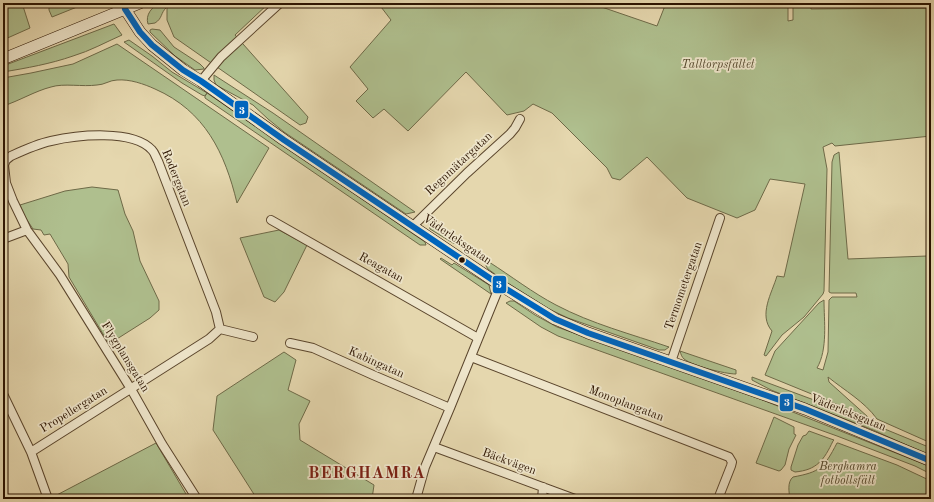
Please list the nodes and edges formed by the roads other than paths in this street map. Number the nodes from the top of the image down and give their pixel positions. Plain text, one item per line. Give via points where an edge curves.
1 (140, 3) edge
2 (280, 3) edge
3 (125, 9) junction
4 (3, 59) edge
5 (201, 81) junction
6 (520, 119) dead end
7 (720, 218) dead end
8 (271, 220) dead end
9 (413, 226) junction
10 (27, 230) junction
11 (3, 240) edge
12 (500, 285) junction
13 (220, 329) junction
14 (252, 336) dead end
15 (478, 338) junction
16 (290, 343) dead end
17 (471, 357) junction
18 (671, 362) junction
19 (131, 389) junction
20 (3, 394) edge
21 (450, 408) junction
22 (434, 447) junction
23 (31, 452) junction
24 (931, 461) edge
25 (543, 487) junction
26 (48, 499) edge
27 (197, 499) edge
28 (416, 499) edge
29 (542, 499) edge
30 (575, 499) edge
31 (718, 499) edge

1 - 3 street
2 - 5 street via 227,52
3 - 4 street
3 - 5 street, Väderleksgatan via 152,45
5 - 9 street, Väderleksgatan
6 - 9 street, Regnmätargatan via 510,134
7 - 18 street, Termometergatan
8 - 15 street, Reagatan
9 - 12 street, Väderleksgatan
10 - 11 street
10 - 13 street, Rodergatan via 6,183 4,165 11,156 50,141 74,137 116,137 144,144 158,161 216,312
10 - 19 street, Flygplansgatan via 60,275
12 - 15 street
12 - 18 street, Väderleksgatan via 555,319
13 - 14 street
13 - 19 street
15 - 17 street
16 - 21 street, Kabingatan via 313,348
17 - 21 street
17 - 31 street, Monoplangatan via 729,457 731,466
18 - 24 street, Väderleksgatan via 805,409
19 - 23 street, Propellergatan
19 - 27 street, Flygplansgatan
20 - 23 street
21 - 22 street
22 - 25 street, Bäckvägen
22 - 28 street
23 - 26 street
25 - 29 street
25 - 30 street, Bäckvägen

